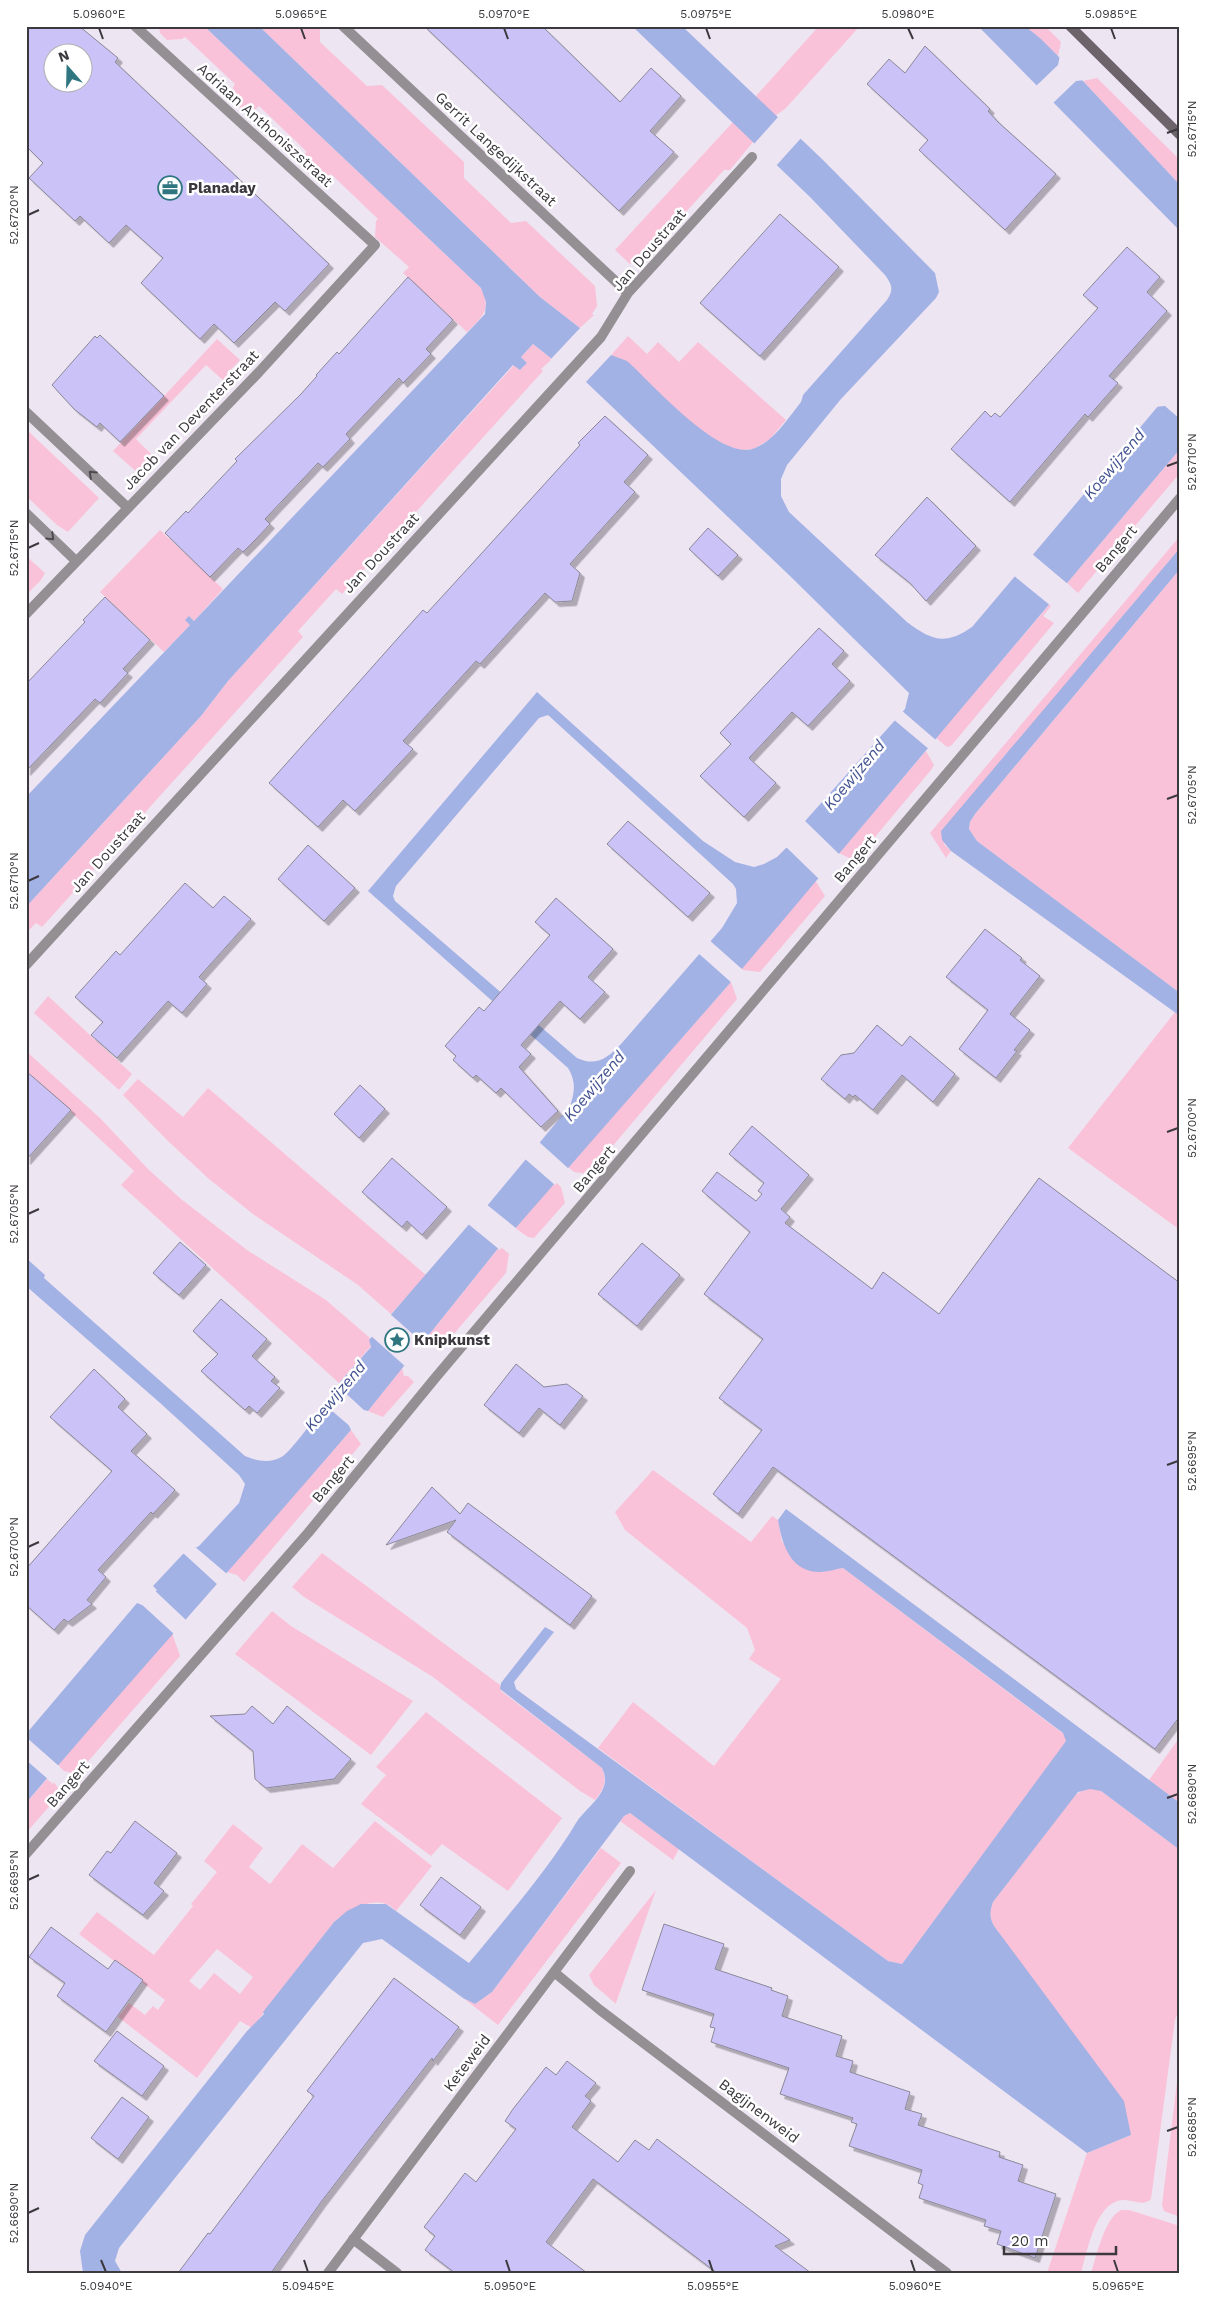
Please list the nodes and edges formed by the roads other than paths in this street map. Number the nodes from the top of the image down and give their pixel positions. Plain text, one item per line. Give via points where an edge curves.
1 (135, 26) edge
2 (343, 26) edge
3 (1070, 26) edge
4 (1180, 135) edge
5 (752, 157) dead end
6 (375, 245) joint
7 (628, 293) junction
8 (26, 412) edge
9 (1180, 498) edge
10 (127, 507) junction
11 (26, 513) edge
12 (76, 560) junction
13 (26, 614) edge
14 (26, 965) edge
15 (26, 1854) edge
16 (630, 1871) dead end
17 (554, 1972) junction
18 (353, 2240) junction
19 (328, 2273) edge
20 (396, 2273) edge
21 (947, 2273) edge

1 - 6 street, Adriaan Anthoniszstraat
2 - 7 street, Gerrit Langedijkstraat
3 - 4 street
5 - 7 street, Jan Doustraat
6 - 10 street, Jacob van Deventerstraat via 259,372
7 - 14 street, Jan Doustraat via 601,337
10 -> 8 street
9 - 15 street, Bangert via 308,1533
10 - 12 street, Jacob van Deventerstraat
11 -> 12 street
12 - 13 street, Jacob van Deventerstraat
16 - 17 street, Keteweid
17 - 18 street, Keteweid
17 - 21 street, Bagijnenweid
18 - 19 street, Keteweid
18 - 20 street

